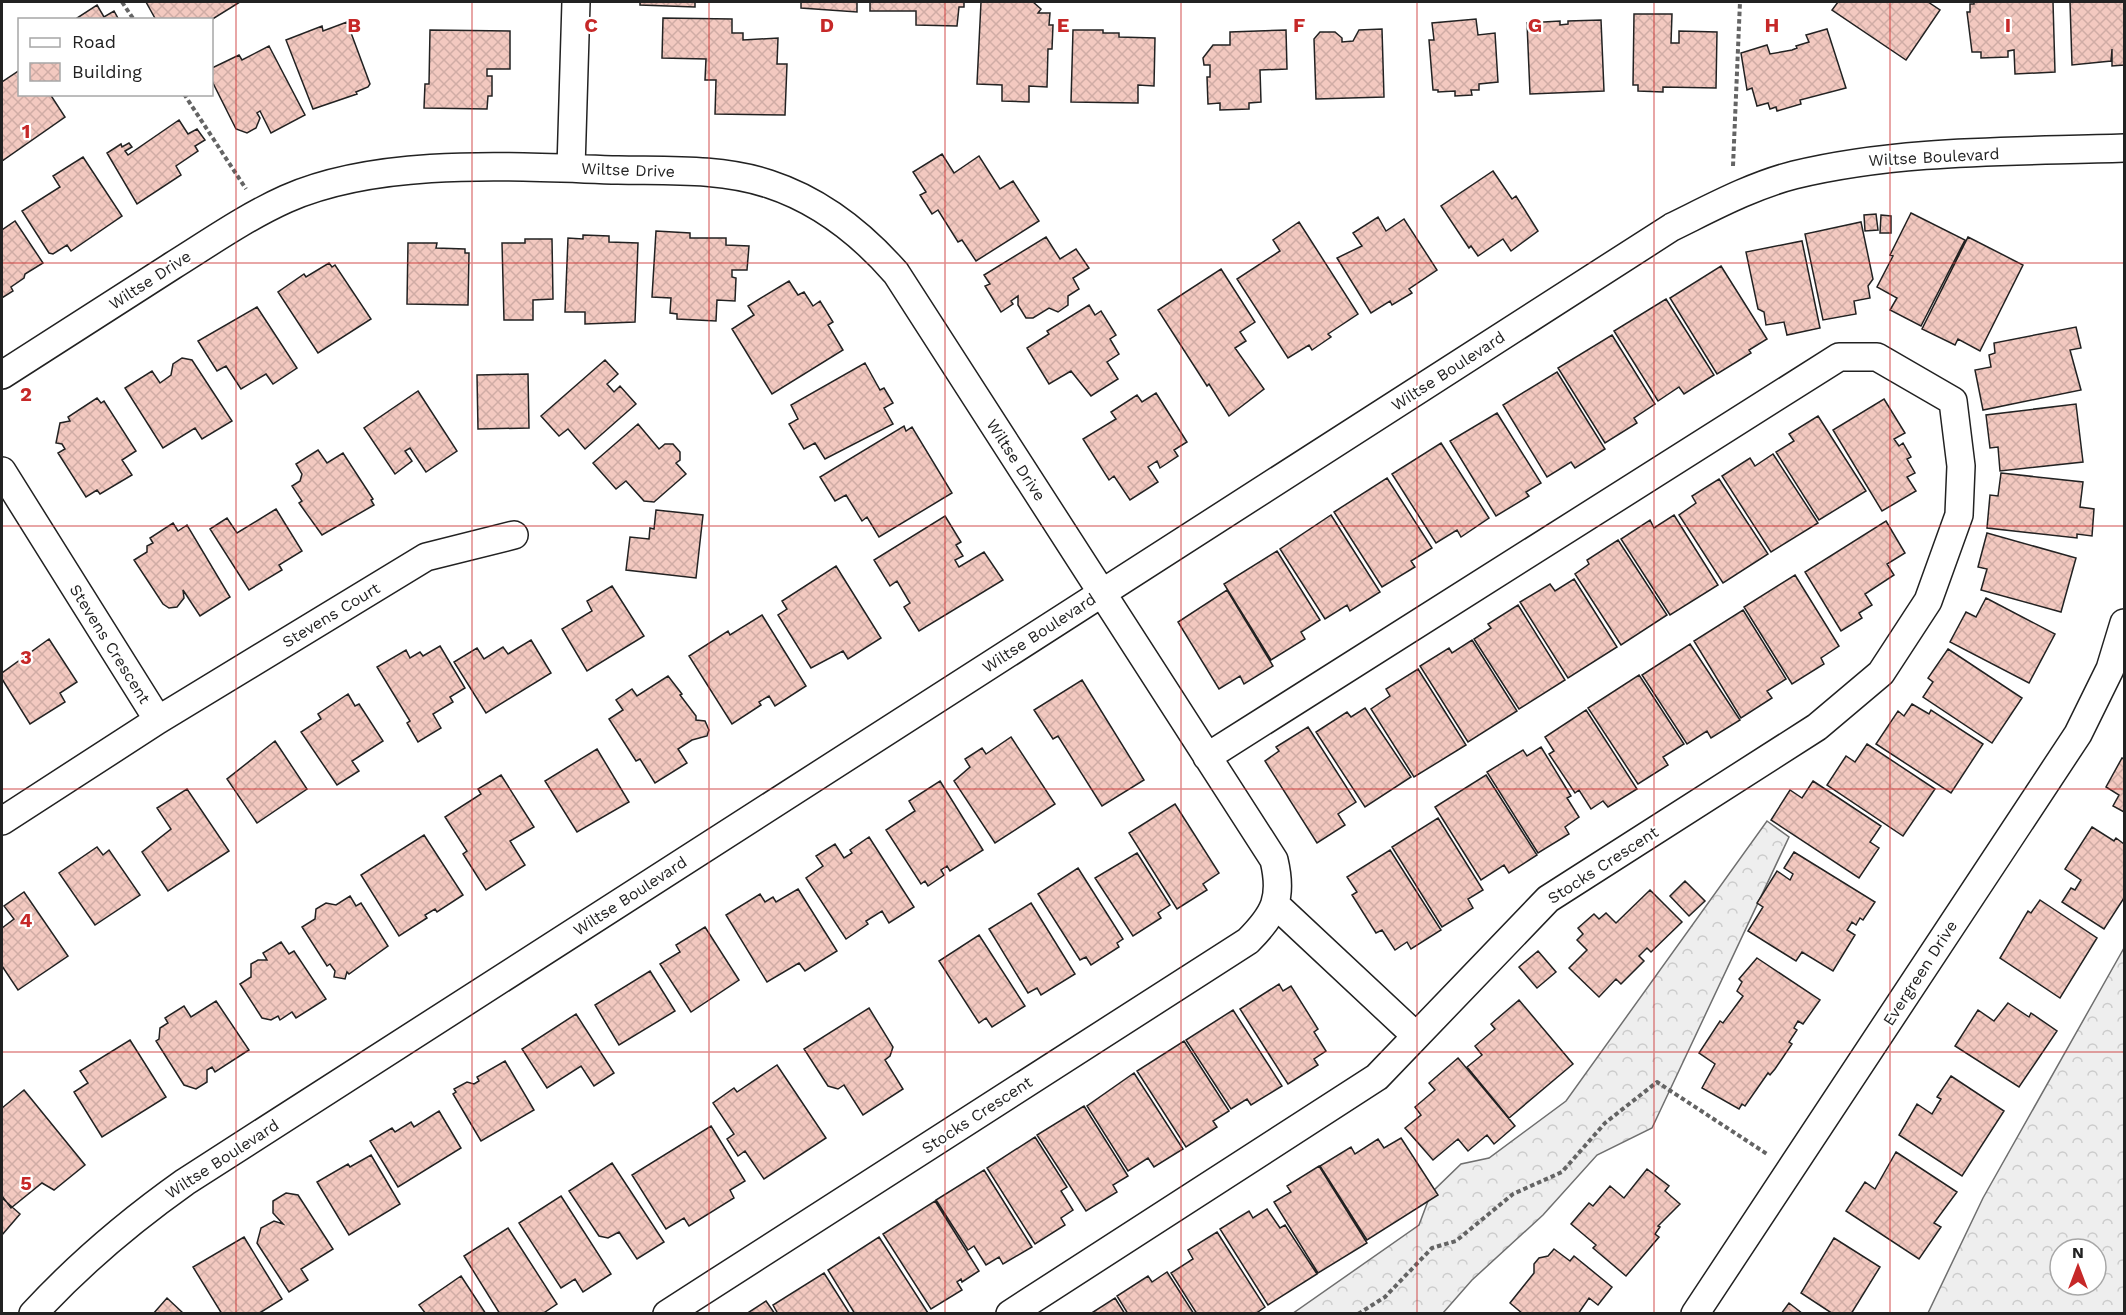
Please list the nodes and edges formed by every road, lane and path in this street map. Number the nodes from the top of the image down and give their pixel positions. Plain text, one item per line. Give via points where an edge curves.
1 (122, 2) edge
2 (576, 2) edge
3 (1740, 2) edge
4 (133, 18) edge
5 (185, 96) edge
6 (2124, 148) edge
7 (571, 168) junction
8 (1731, 198) junction
9 (261, 211) junction
10 (2, 375) edge
11 (2, 471) edge
12 (514, 535) dead end
13 (1101, 594) junction
14 (2124, 623) edge
15 (158, 720) junction
16 (1207, 757) junction
17 (2, 821) edge
18 (1275, 905) junction
19 (1416, 1036) junction
20 (1790, 1169) junction
21 (33, 1314) edge
22 (667, 1314) edge
23 (1010, 1314) edge
24 (1358, 1314) edge
25 (1695, 1314) edge

1 - 4 path
2 - 7 street
3 - 8 path
5 - 9 path
6 - 8 street, Wiltse Boulevard via 1878,158 1791,176
7 - 9 street, Wiltse Drive via 382,172 333,182
7 - 13 street, Wiltse Drive via 703,172 768,184 845,222 896,273
8 - 13 street, Wiltse Boulevard via 1672,227
9 - 10 street, Wiltse Drive
11 - 15 street, Stevens Crescent
12 - 15 street, Stevens Court via 426,557
13 - 16 street, Stocks Crescent
13 - 21 street, Wiltse Boulevard via 184,1182 91,1255
14 - 20 street, Evergreen Drive via 2109,669 2078,734
15 - 17 street, Stevens Crescent
16 - 18 street, Stocks Crescent via 1274,860 1279,883
16 - 19 street, Stocks Crescent via 1839,357 1877,357 1953,401 1961,465 1959,515 1928,601 1881,673 1817,727 1548,899
18 - 19 street
18 - 22 street, Stocks Crescent via 1264,925 1248,941
19 - 23 street, Stocks Crescent via 1377,1077
20 - 24 path via 1657,1082 1605,1123 1562,1172 1513,1194 1456,1241 1432,1248 1385,1297
20 - 25 street, Evergreen Drive

